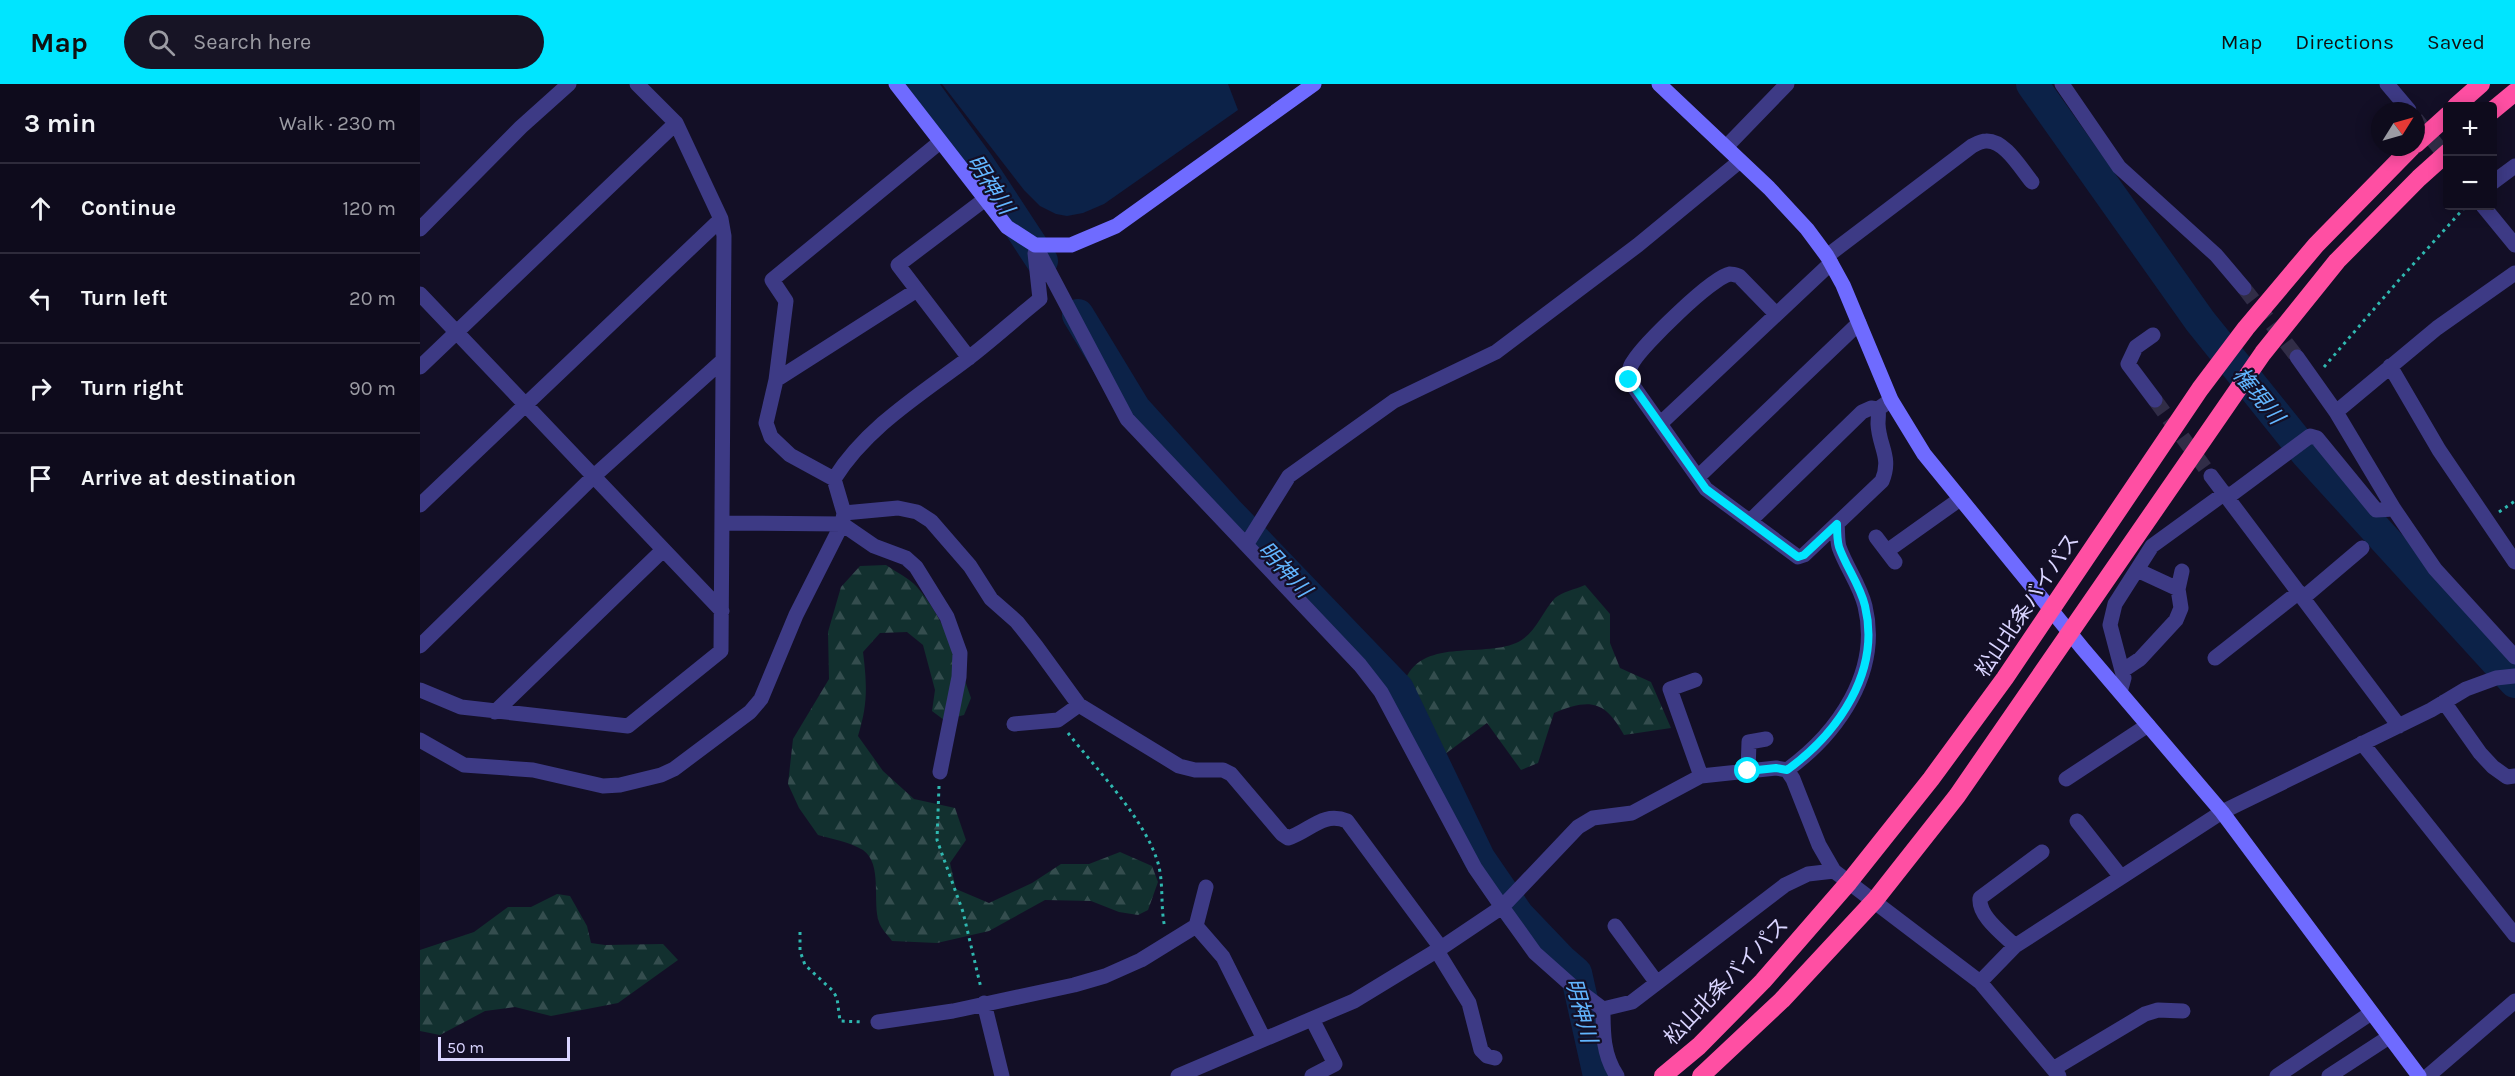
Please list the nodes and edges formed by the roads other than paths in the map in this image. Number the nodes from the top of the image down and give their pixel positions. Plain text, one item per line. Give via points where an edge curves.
1 (569, 84) edge
2 (637, 84) edge
3 (896, 84) edge
4 (1314, 84) edge
5 (1659, 84) edge
6 (1787, 84) edge
7 (2062, 84) edge
8 (2387, 84) edge
9 (2481, 84) edge
10 (2515, 92) edge
11 (2402, 102) edge
12 (2461, 102) edge
13 (2497, 108) edge
14 (2443, 120) edge
15 (676, 123) junction
16 (2425, 136) edge
17 (940, 142) junction
18 (1726, 147) junction
19 (2403, 156) edge
20 (2443, 156) edge
21 (1740, 161) junction
22 (2515, 166) edge
23 (2497, 180) edge
24 (2032, 183) dead end
25 (984, 200) junction
26 (2486, 210) edge
27 (721, 219) junction
28 (420, 229) edge
29 (1035, 245) junction
30 (2515, 245) edge
31 (1829, 260) junction
32 (2515, 273) edge
33 (2244, 288) tunnel mouth
34 (917, 290) junction
35 (420, 294) edge
36 (1776, 314) junction
37 (1859, 323) junction
38 (456, 332) junction
39 (2153, 335) dead end
40 (2297, 357) tunnel mouth
41 (969, 358) junction
42 (722, 360) junction
43 (2390, 366) junction
44 (420, 367) edge
45 (776, 380) junction
46 (1891, 400) junction
47 (2155, 400) tunnel mouth
48 (524, 404) junction
49 (1878, 409) junction
50 (2336, 412) junction
51 (1661, 423) junction
52 (594, 476) junction
53 (2211, 476) tunnel mouth
54 (1698, 477) junction
55 (834, 479) junction
56 (2227, 495) junction
57 (1960, 499) junction
58 (420, 505) edge
59 (2394, 509) junction
60 (843, 518) junction
61 (1750, 521) junction
62 (723, 523) junction
63 (1837, 524) junction
64 (1876, 537) dead end
65 (1246, 545) junction
66 (2362, 548) dead end
67 (663, 550) junction
68 (2515, 562) edge
69 (2137, 570) junction
70 (2182, 571) dead end
71 (2178, 589) junction
72 (2301, 595) junction
73 (2051, 610) junction
74 (722, 611) junction
75 (2069, 633) junction
76 (420, 646) edge
77 (2515, 657) edge
78 (2215, 658) dead end
79 (2122, 671) junction
80 (2515, 676) edge
81 (1695, 680) dead end
82 (420, 690) edge
83 (2120, 692) junction
84 (2444, 702) junction
85 (1079, 705) junction
86 (495, 712) junction
87 (1014, 724) dead end
88 (2148, 725) junction
89 (2398, 726) junction
90 (1766, 739) dead end
91 (420, 740) edge
92 (2362, 743) junction
93 (1787, 770) junction
94 (1748, 771) junction
95 (940, 772) road end
96 (1701, 776) junction
97 (2515, 776) edge
98 (2066, 779) dead end
99 (2222, 812) junction
100 (2077, 821) dead end
101 (2042, 852) dead end
102 (1841, 876) junction
103 (2121, 877) junction
104 (1206, 887) dead end
105 (1875, 900) junction
106 (1502, 907) junction
107 (1196, 926) junction
108 (1615, 926) dead end
109 (2515, 935) edge
110 (2015, 946) junction
111 (1439, 949) junction
112 (1980, 982) junction
113 (1657, 983) junction
114 (2515, 1001) edge
115 (984, 1004) junction
116 (1603, 1009) junction
117 (2183, 1011) dead end
118 (2371, 1013) junction
119 (1312, 1019) junction
120 (878, 1022) road end
121 (2389, 1037) junction
122 (1264, 1039) junction
123 (1495, 1058) dead end
124 (2056, 1072) edge
125 (1002, 1076) edge
126 (1179, 1076) edge
127 (1312, 1076) edge
128 (1617, 1076) edge
129 (1662, 1076) edge
130 (1701, 1076) edge
131 (2277, 1076) edge
132 (2330, 1076) edge
133 (2419, 1076) edge
134 (2428, 1076) edge

1 - 28 street
2 - 15 street
3 - 17 street
4 - 29 street via 1116,226 1071,245
5 - 18 street
6 - 18 street
7 - 33 street via 2119,167 2216,255
8 - 11 street
9 - 12 highway
10 - 13 highway
14 - 16 highway
15 - 27 street
15 - 38 street
17 - 25 street
17 - 45 street via 772,280 786,301
18 - 21 street
19 - 73 highway, 松山北条バイパス via 2316,245 2246,328 2200,389
20 - 75 highway via 2337,261 2264,353
21 - 31 street via 1807,229
21 - 65 street via 1638,245 1496,352 1394,401 1289,476
22 - 23 street
24 - 31 street via 2008,153 1995,142 1985,141 1972,146
25 - 29 street via 1007,227
25 - 34 street via 898,265
26 - 30 street
27 - 42 street
27 - 48 street
29 - 41 street via 1040,299
29 - 65 street via 1127,419
31 - 36 street
31 - 37 street
32 - 43 street via 2468,304
34 - 41 street
34 - 45 street
35 - 38 street
36 - 51 street
36 - 51 street via 1738,276 1731,274 1701,292 1633,361 1629,372 1633,388
37 - 46 street
37 - 54 street
38 - 44 street
38 - 48 street
39 - 47 street via 2136,347 2128,364
40 - 50 street
41 - 55 street via 862,441
42 - 52 street
42 - 62 street
43 - 50 street
43 - 68 street via 2439,450
45 - 55 street via 766,423 771,437 790,455
46 - 49 street
46 - 57 street via 1924,454
48 - 52 street
48 - 58 street
49 - 61 street via 1862,412
49 - 63 street via 1886,454 1882,482
50 - 59 street
51 - 54 street
52 - 67 street
52 - 76 street
53 - 56 street
54 - 61 street via 1706,489
55 - 60 street
56 - 59 street via 2310,436 2317,438 2376,510
56 - 69 street via 2152,546
56 - 72 street
57 - 64 street via 1891,557
57 - 73 street
59 - 77 street via 2435,569
60 - 62 street
60 - 85 street via 898,508 917,512 931,522 970,566 991,599 1017,622
60 - 91 street via 761,699 750,712 661,776 603,786 522,768 464,765
60 - 95 street via 874,546 906,558 929,587 950,626 960,653 959,677
61 - 63 street via 1798,557
62 - 74 street
63 - 93 street via 1839,545 1865,606 1867,657 1860,681 1830,732
65 - 106 street via 1360,664 1381,692 1475,868
66 - 72 street
67 - 74 street
67 - 86 street
69 - 71 street
69 - 79 street via 2115,604 2110,625
70 - 71 street
71 - 79 street via 2181,608 2176,620
72 - 78 street
72 - 89 street
73 - 75 street
73 - 102 highway, 松山北条バイパス via 1931,779
74 - 86 street via 721,651 628,726
75 - 83 street
75 - 105 highway via 1957,796
79 - 83 street
80 - 84 street via 2496,678
81 - 96 street via 1670,689
82 - 86 street via 461,706
83 - 88 street
84 - 89 street
84 - 97 street via 2493,767 2507,777
85 - 87 street via 1058,720
85 - 111 street via 1179,766 1231,774 1288,838 1326,818 1336,816 1347,822
88 - 98 street
88 - 99 street
89 - 92 street
90 - 94 street via 1749,742
92 - 99 street
92 - 109 street
93 - 94 street
93 - 102 street via 1820,845
94 - 96 street
96 - 106 street via 1632,813 1593,818 1578,827
99 - 103 street
99 - 118 street
100 - 103 street
101 - 110 street via 1980,898 1984,913
102 - 105 street
102 - 113 street via 1808,874 1785,885
102 - 129 highway, 松山北条バイパス via 1763,981 1699,1046
103 - 110 street
104 - 107 street
105 - 112 street
105 - 130 highway via 1782,1000
106 - 111 street
106 - 116 street via 1535,953
107 - 115 street via 1141,960 1105,976
107 - 122 street via 1223,957
108 - 113 street
110 - 112 street
111 - 119 street via 1354,1002
111 - 123 street via 1469,1003 1481,1050
112 - 124 street
113 - 116 street via 1632,1002
114 - 134 street
115 - 120 street
115 - 125 street
116 - 128 street via 1603,1039
117 - 124 street via 2145,1014
118 - 121 street
118 - 131 street
119 - 122 street
119 - 127 street via 1335,1064
121 - 132 street
121 - 133 street
122 - 126 street

